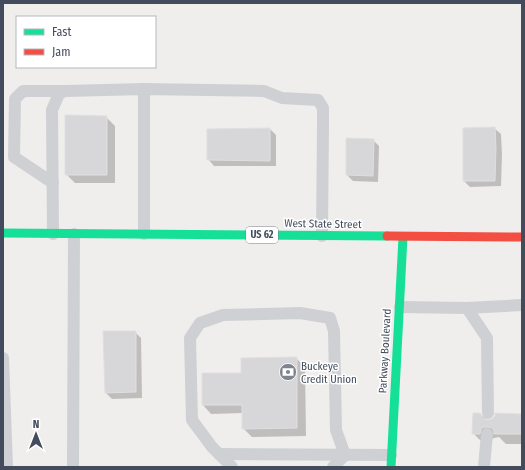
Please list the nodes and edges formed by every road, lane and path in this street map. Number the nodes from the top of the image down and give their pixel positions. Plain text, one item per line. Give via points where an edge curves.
1 (144, 89) junction
2 (65, 91) junction
3 (53, 183) junction
4 (3, 233) edge
5 (53, 234) junction
6 (74, 234) junction
7 (144, 234) junction
8 (322, 236) junction
9 (403, 237) junction
10 (522, 237) edge
11 (522, 305) edge
12 (400, 307) junction
13 (468, 308) junction
14 (3, 358) edge
15 (488, 413) dead end
16 (487, 434) dead end
17 (219, 454) junction
18 (345, 455) junction
19 (392, 455) junction
20 (7, 467) edge
21 (73, 467) edge
22 (232, 467) edge
23 (334, 467) edge
24 (391, 467) edge
25 (484, 467) edge

1 - 2 lane
1 - 7 lane
1 - 8 lane via 264,91 282,98 318,100 323,108
2 - 3 lane via 59,94 52,110
2 - 3 lane via 23,91 15,99 14,157
3 - 5 lane
4 - 5 main road, West State Street / US 62
5 - 6 main road, West State Street / US 62
6 - 7 main road, West State Street / US 62
6 - 21 lane
7 - 8 main road, West State Street / US 62
8 - 9 main road, West State Street / US 62
9 - 10 main road, West State Street / US 62
9 - 12 main road, Parkway Boulevard
11 - 13 lane
12 - 13 lane
12 - 19 main road, Parkway Boulevard
13 - 15 lane via 487,338
14 - 20 lane
16 - 25 lane
17 - 18 lane
17 - 18 lane via 192,420 190,338 200,323 223,316 300,313 330,318 334,331 336,430
17 - 22 lane
18 - 19 lane
18 - 23 lane
19 - 24 main road, Parkway Boulevard

